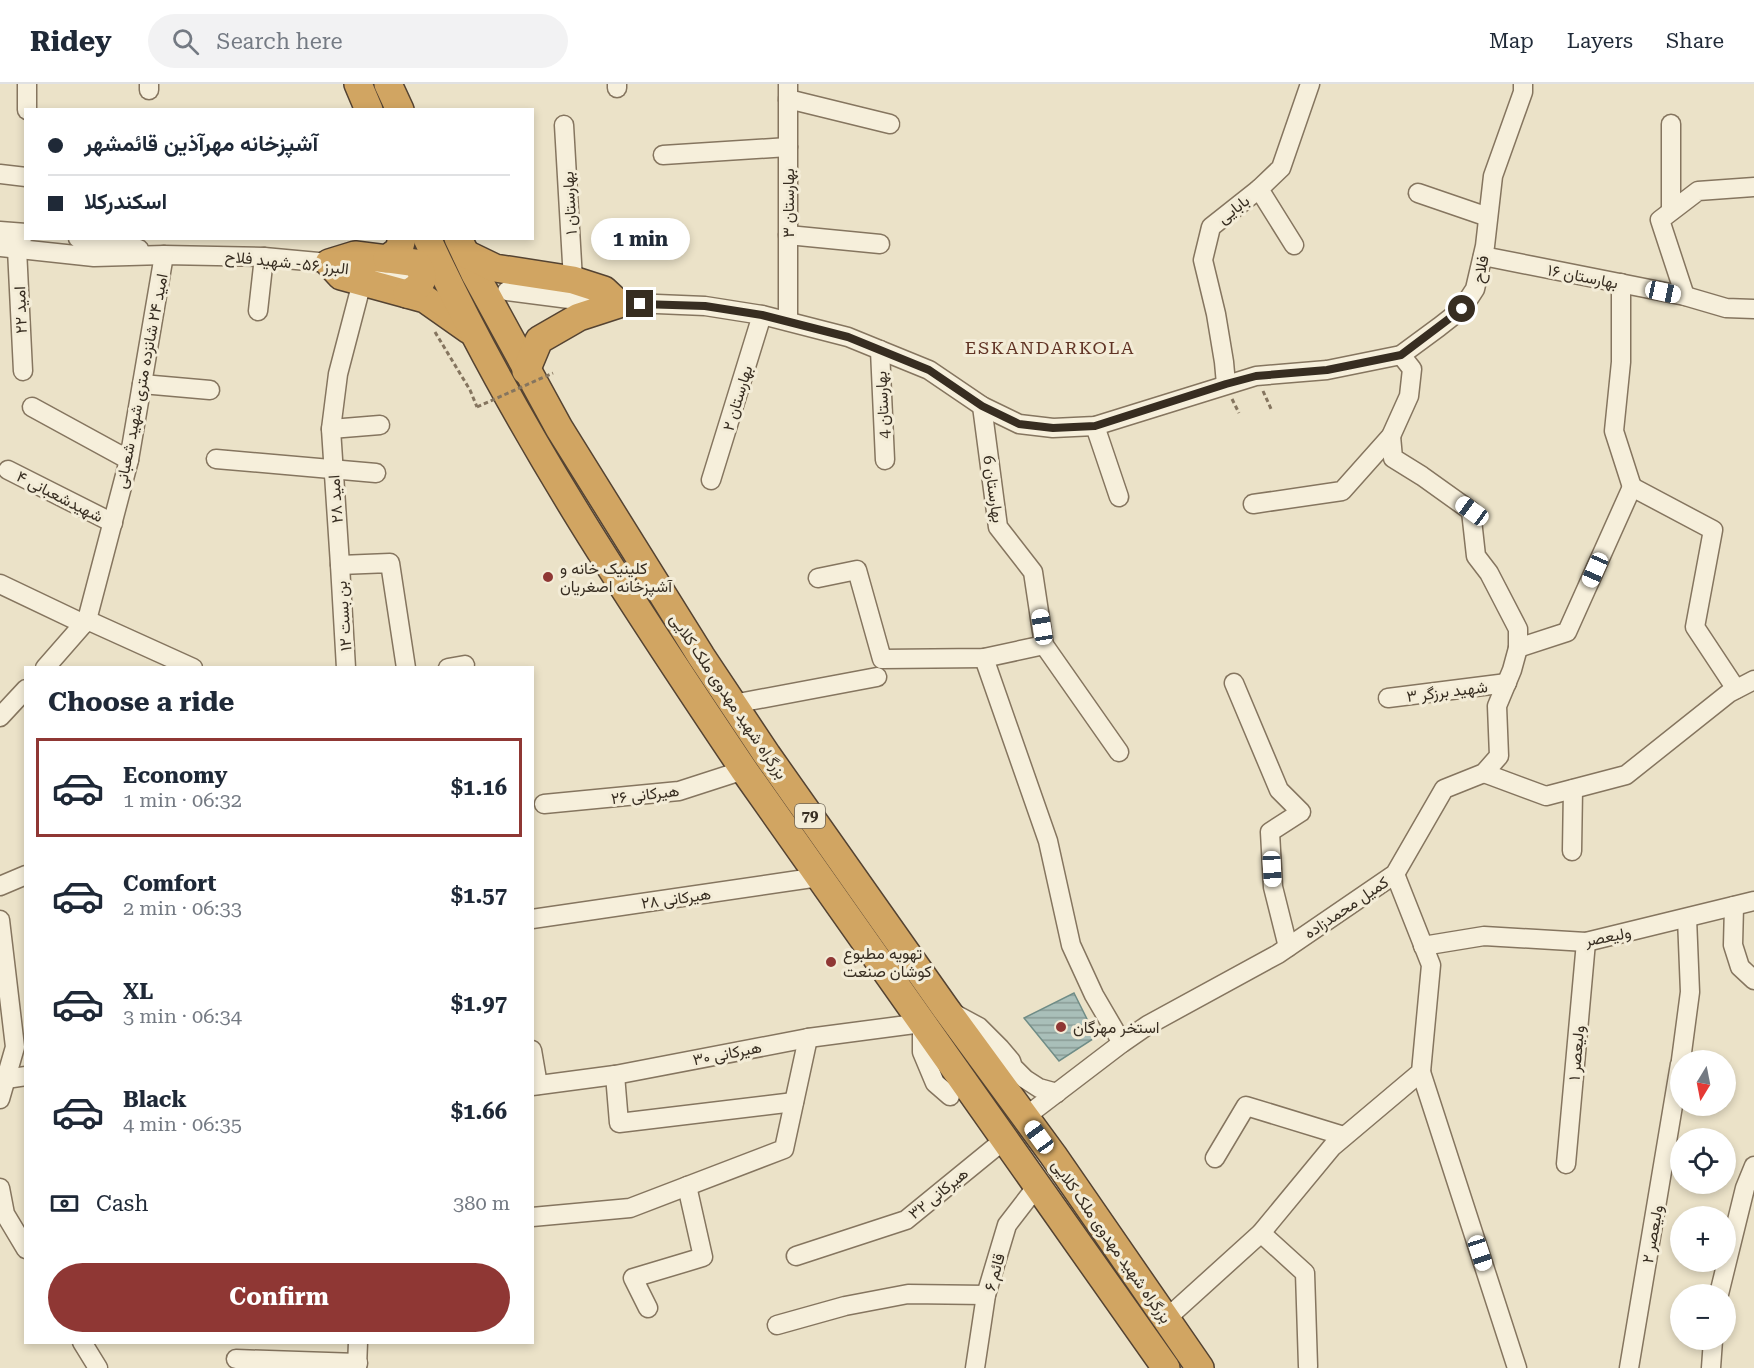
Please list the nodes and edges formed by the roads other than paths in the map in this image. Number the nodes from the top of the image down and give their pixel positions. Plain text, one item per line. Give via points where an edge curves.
1 (21, 84) edge
2 (358, 84) edge
3 (388, 84) edge
4 (1310, 84) edge
5 (1523, 84) edge
6 (788, 91) edge
7 (27, 108) edge
8 (368, 108) edge
9 (399, 108) edge
10 (890, 124) dead end
11 (1671, 124) dead end
12 (564, 125) dead end
13 (788, 147) junction
14 (663, 155) dead end
15 (0, 174) edge
16 (24, 177) edge
17 (1754, 187) edge
18 (1259, 189) junction
19 (1418, 193) dead end
20 (1671, 212) junction
21 (1488, 217) junction
22 (0, 231) edge
23 (788, 235) junction
24 (92, 240) edge
25 (428, 240) edge
26 (14, 243) edge
27 (880, 244) dead end
28 (1294, 245) dead end
29 (462, 246) edge
30 (394, 249) edge
31 (252, 250) edge
32 (164, 255) junction
33 (1482, 256) junction
34 (329, 263) junction
35 (362, 282) junction
36 (1621, 283) junction
37 (414, 290) junction
38 (507, 291) dead end
39 (579, 291) junction
40 (1685, 296) junction
41 (619, 304) junction
42 (1754, 309) edge
43 (258, 311) dead end
44 (762, 315) junction
45 (788, 321) junction
46 (473, 333) junction
47 (880, 350) junction
48 (1401, 355) junction
49 (22, 371) dead end
50 (526, 371) junction
51 (142, 384) junction
52 (1226, 384) junction
53 (210, 390) dead end
54 (32, 406) dead end
55 (982, 406) junction
56 (380, 425) dead end
57 (1095, 426) junction
58 (331, 429) junction
59 (1391, 436) junction
60 (216, 459) dead end
61 (129, 460) junction
62 (885, 460) dead end
63 (8, 470) dead end
64 (334, 471) junction
65 (376, 473) dead end
66 (711, 480) dead end
67 (1632, 487) junction
68 (1119, 497) dead end
69 (1253, 504) dead end
70 (113, 522) junction
71 (340, 565) junction
72 (818, 578) dead end
73 (0, 584) edge
74 (86, 622) junction
75 (1044, 645) junction
76 (1518, 648) junction
77 (984, 658) junction
78 (47, 666) edge
79 (188, 666) edge
80 (346, 666) edge
81 (406, 666) edge
82 (877, 677) dead end
83 (1754, 680) edge
84 (1234, 683) dead end
85 (1507, 684) junction
86 (1736, 689) junction
87 (24, 691) edge
88 (1388, 698) dead end
89 (733, 704) junction
90 (0, 717) edge
91 (1119, 752) dead end
92 (744, 770) junction
93 (1484, 773) junction
94 (1573, 789) junction
95 (544, 804) dead end
96 (1572, 851) dead end
97 (1395, 874) junction
98 (24, 876) edge
99 (819, 877) junction
100 (0, 886) edge
101 (1754, 901) edge
102 (1734, 906) junction
103 (1688, 918) junction
104 (534, 919) edge
105 (0, 920) edge
106 (1586, 942) junction
107 (1423, 946) junction
108 (1288, 947) junction
109 (2, 955) edge
110 (1754, 980) edge
111 (946, 1009) junction
112 (922, 1023) junction
113 (14, 1037) edge
114 (808, 1038) junction
115 (1122, 1043) junction
116 (1682, 1050) edge
117 (1422, 1072) junction
118 (615, 1075) junction
119 (24, 1076) edge
120 (6, 1079) junction
121 (535, 1086) edge
122 (1057, 1093) junction
123 (950, 1096) dead end
124 (0, 1099) edge
125 (794, 1102) junction
126 (1671, 1116) edge
127 (1025, 1118) junction
128 (1344, 1136) junction
129 (1004, 1140) junction
130 (1215, 1158) dead end
131 (1566, 1164) dead end
132 (1754, 1166) edge
133 (687, 1186) junction
134 (1037, 1186) junction
135 (0, 1188) edge
136 (534, 1217) edge
137 (1261, 1233) junction
138 (24, 1245) edge
139 (796, 1256) dead end
140 (1721, 1284) edge
141 (987, 1295) junction
142 (648, 1308) dead end
143 (1166, 1319) junction
144 (777, 1324) dead end
145 (83, 1344) edge
146 (358, 1344) edge
147 (1712, 1350) edge
148 (236, 1357) edge
149 (357, 1366) edge
150 (1308, 1366) dead end
151 (98, 1368) edge
152 (975, 1368) edge
153 (1166, 1368) edge
154 (1200, 1368) edge
155 (1517, 1368) edge
156 (1629, 1368) edge
157 (1711, 1368) edge

1 - 7 street
2 - 8 highway
3 - 9 highway
4 - 18 street, بابایی via 1281,168
5 - 21 street, فلاح via 1493,176
6 - 10 street
6 - 13 street, بهارستان ۳
11 - 20 street
12 - 39 street, بهارستان ۱
13 - 14 street
13 - 23 street, بهارستان ۳
15 - 16 street
17 - 20 street via 1698,191
18 - 28 street
18 - 52 street, بابایی via 1211,226 1203,260
19 - 21 street
20 - 40 street via 1660,220
21 - 33 street, فلاح
22 - 26 street, البرز ۵۶- شهید فلاح
23 - 27 street
23 - 45 street, بهارستان ۳
24 - 32 street, البرز ۵۶- شهید فلاح
25 - 46 highway, بزرگراه شهید مهدوی ملک کلایی / 79
26 - 32 street, البرز ۵۶- شهید فلاح via 94,257
26 - 49 street, امید ۲۲
29 - 39 highway via 495,268
29 - 50 highway, بزرگراه شهید مهدوی ملک کلایی / 79
30 - 34 highway
30 - 37 highway via 422,271 422,281
31 - 32 street, البرز ۵۶- شهید فلاح
31 - 34 street, البرز ۵۶- شهید فلاح
31 - 43 street
32 - 51 street, امید ۲۴ شانزده متری شهید شعبانی
33 - 36 street, بهارستان ۱۶
33 - 48 street, فلاح via 1475,289 1462,309
34 - 35 highway via 341,276
34 - 37 street, البرز ۵۶- شهید فلاح
35 - 37 highway
35 - 58 street, امید ۲۸ via 338,374
36 - 40 street, بهارستان ۱۶
36 - 67 street via 1621,362 1614,431
37 - 46 highway
38 - 39 street
39 - 41 highway via 604,290
40 - 42 street, بهارستان ۱۶ via 1726,308
41 - 44 street, فلاح via 705,306
41 - 50 highway via 579,317 539,340
44 - 45 street, فلاح
44 - 66 street, بهارستان ۲
45 - 47 street, فلاح
46 - 92 highway, بزرگراه شهید مهدوی ملک کلایی / 79 via 590,533
47 - 55 street, فلاح via 929,370
47 - 62 street, بهارستان 4
48 - 52 street, فلاح
48 - 59 street via 1412,369 1409,396
50 - 89 highway, بزرگراه شهید مهدوی ملک کلایی / 79
51 - 53 street
51 - 61 street, امید ۲۴ شانزده متری شهید شعبانی
52 - 57 street, فلاح
54 - 61 street
55 - 57 street, فلاح via 1019,424 1053,428
55 - 75 street, بهارستان 6 via 998,527 1033,572
56 - 58 street
57 - 68 street
58 - 64 street, امید ۲۸
59 - 69 street via 1342,490
59 - 76 street via 1393,458 1472,511 1476,556 1518,629
60 - 64 street
61 - 70 street, امید ۲۴ شانزده متری شهید شعبانی
63 - 70 street, شهیدشعبانی ۴
64 - 65 street
64 - 71 street, امید ۲۸
67 - 76 street via 1567,632
67 - 86 street via 1713,530 1695,627
70 - 74 street, امید ۲۴ شانزده متری شهید شعبانی
71 - 80 street, بن بست ۱۲
71 - 81 street via 390,563
72 - 77 street via 856,570 882,658
73 - 74 street
74 - 78 street, امید ۲۴ شانزده متری شهید شعبانی
74 - 79 street
75 - 77 street
75 - 91 street, بهارستان 6
76 - 85 street
77 - 115 street via 1048,841 1071,945
82 - 89 street
83 - 86 street
84 - 108 street via 1279,790 1301,812 1270,832 1273,887
85 - 88 street, شهید برزگر ۳
85 - 93 street via 1497,706 1499,756
86 - 94 street via 1626,775
87 - 90 street
89 - 111 highway, بزرگراه شهید مهدوی ملک کلایی / 79
92 - 95 street, هیرکانی ۲۶ via 679,791
92 - 99 highway, بزرگراه شهید مهدوی ملک کلایی / 79
93 - 94 street via 1546,796
93 - 97 street, کمیل محمدزاده via 1444,789
94 - 96 street
97 - 107 street
97 - 108 street, کمیل محمدزاده
98 - 100 street
99 - 104 street, هیرکانی ۲۸
99 - 112 highway, بزرگراه شهید مهدوی ملک کلایی / 79
101 - 102 street, ولیعصر
102 - 103 street, ولیعصر
102 - 110 street via 1733,945 1740,968
103 - 106 street, ولیعصر
103 - 116 street, ولیعصر ۲ via 1690,992
105 - 109 street
106 - 107 street, ولیعصر via 1484,936
106 - 131 street, ولیعصر ۱
107 - 117 street via 1431,965
108 - 115 street, کمیل محمدزاده
109 - 113 street
111 - 122 street via 979,1028 1025,1079
111 - 127 highway, بزرگراه شهید مهدوی ملک کلایی / 79
112 - 114 street, هیرکانی ۳۰
112 - 123 street via 922,1052 935,1083
112 - 129 highway, بزرگراه شهید مهدوی ملک کلایی / 79
113 - 120 street
114 - 118 street, هیرکانی ۳۰
114 - 125 street
115 - 122 street, کمیل محمدزاده
117 - 128 street
117 - 155 street
118 - 121 street, هیرکانی ۳۰
118 - 125 street via 620,1123
119 - 120 street
120 - 124 street
122 - 127 street, کمیل محمدزاده
125 - 133 street via 784,1149
126 - 156 street, ولیعصر ۲
127 - 143 highway, بزرگراه شهید مهدوی ملک کلایی / 79
128 - 130 street via 1246,1106
128 - 137 street
129 - 134 highway, بزرگراه شهید مهدوی ملک کلایی / 79
129 - 139 street, هیرکانی ۳۲ via 906,1220
132 - 140 street
133 - 136 street via 630,1208
133 - 142 street via 703,1257 633,1278
134 - 141 street, قائم ۶ via 1007,1225
134 - 153 highway, بزرگراه شهید مهدوی ملک کلایی / 79
135 - 138 street via 4,1214
137 - 143 street
137 - 150 street via 1305,1273
141 - 144 street via 909,1294
141 - 152 street, قائم ۶
143 - 154 highway, بزرگراه شهید مهدوی ملک کلایی / 79
145 - 151 street
146 - 149 street
147 - 157 street
148 - 149 street

